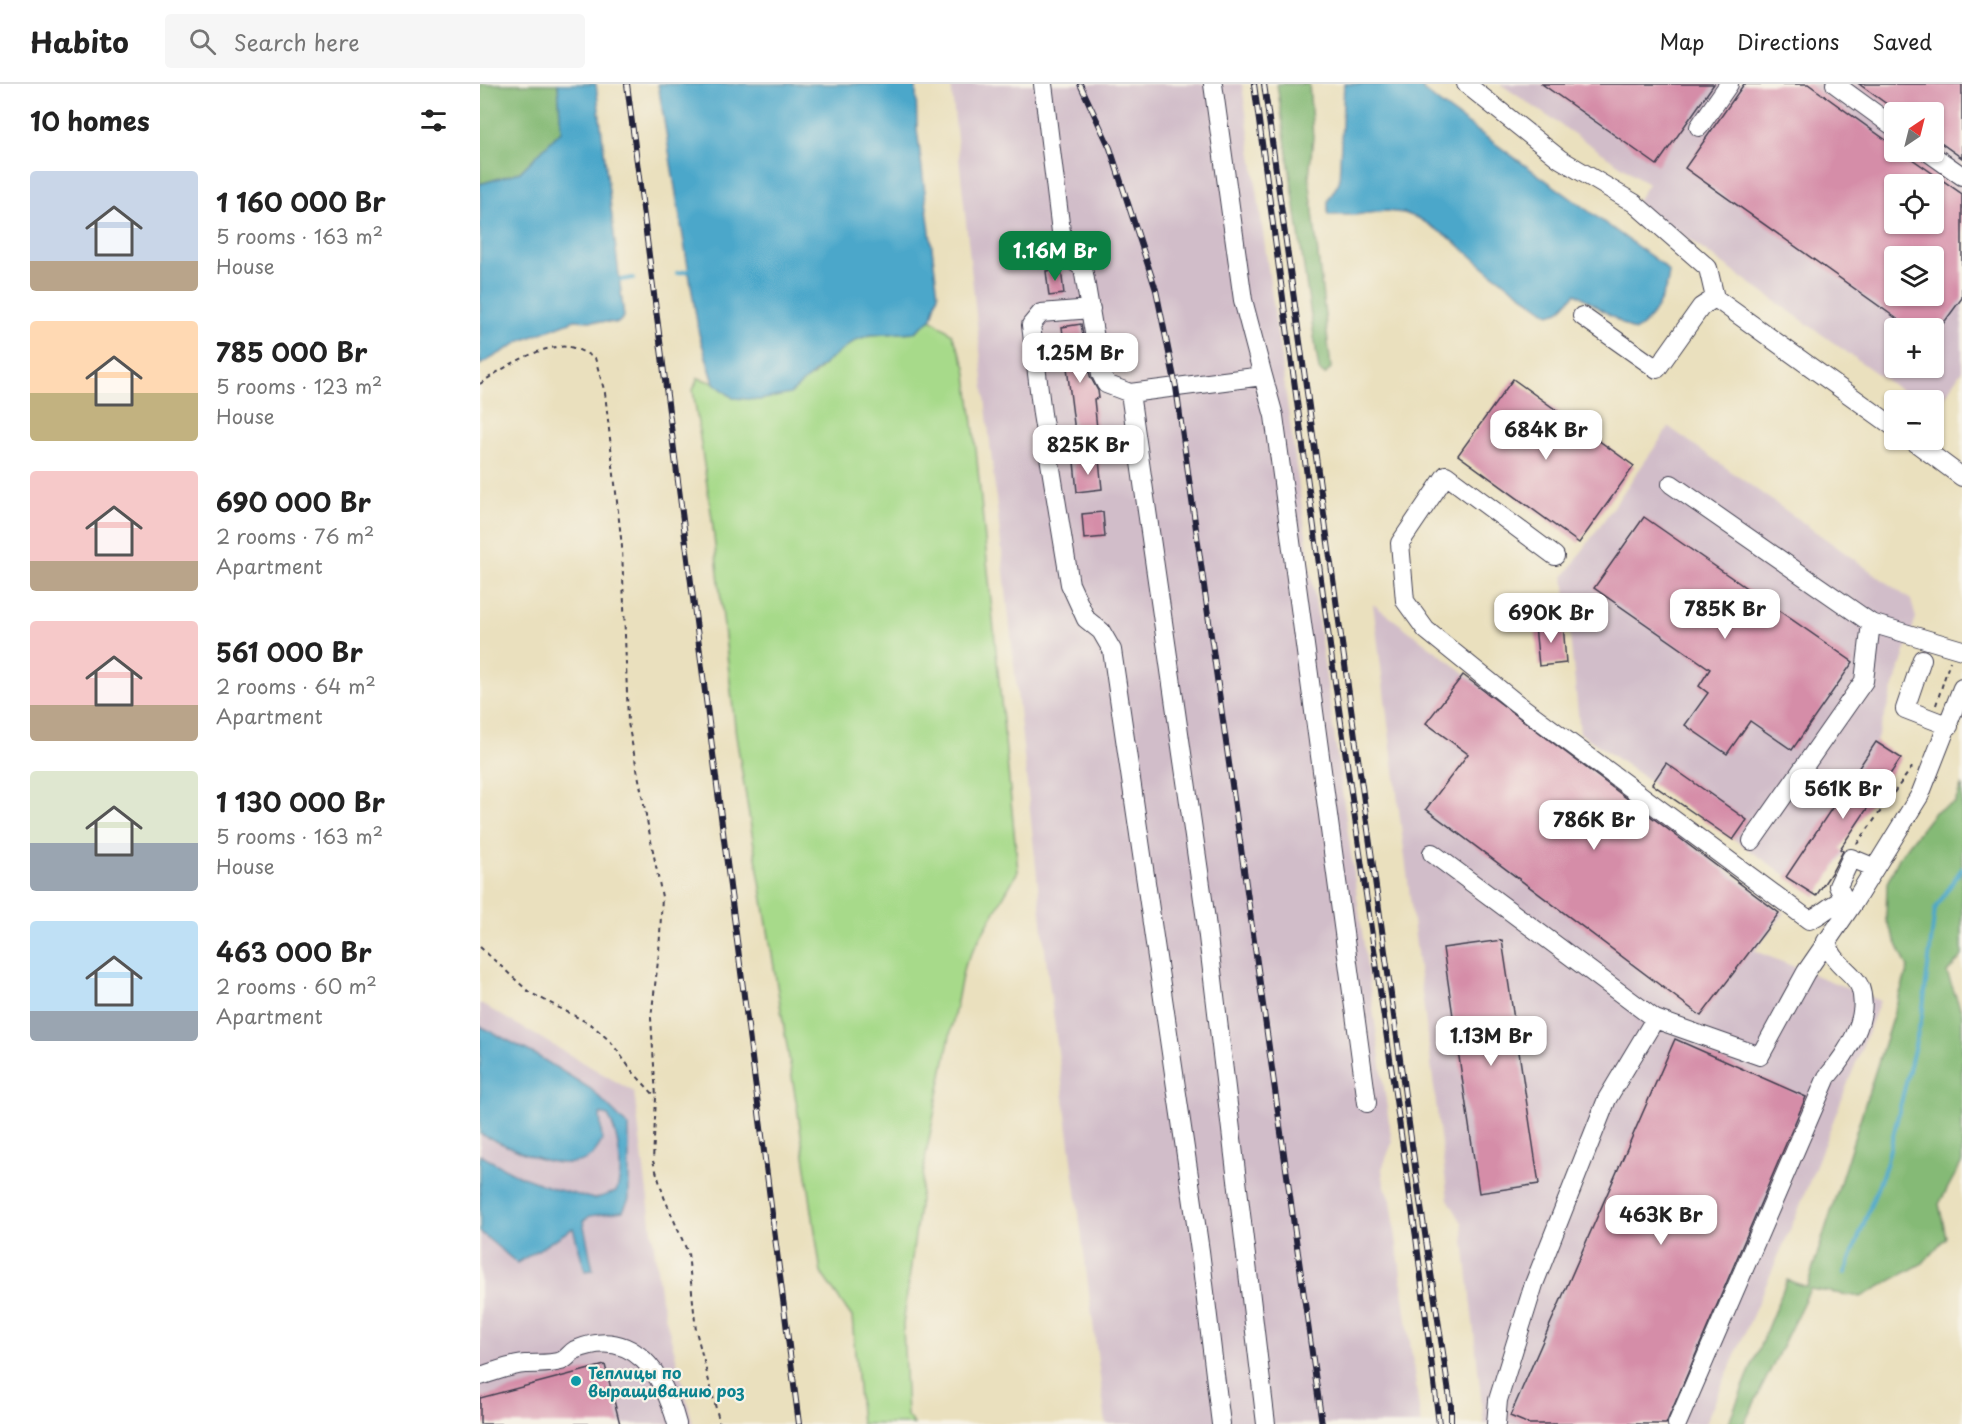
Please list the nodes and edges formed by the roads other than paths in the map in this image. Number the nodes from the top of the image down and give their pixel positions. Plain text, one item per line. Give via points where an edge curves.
1 (1043, 84) edge
2 (1213, 84) edge
3 (1466, 84) edge
4 (1729, 84) edge
5 (1835, 84) edge
6 (1884, 120) edge
7 (1699, 127) dead end
8 (1942, 162) edge
9 (1962, 176) edge
10 (1715, 298) junction
11 (1091, 309) junction
12 (1582, 316) dead end
13 (1263, 376) junction
14 (1130, 393) junction
15 (1884, 420) edge
16 (1926, 450) edge
17 (1962, 477) edge
18 (1671, 484) dead end
19 (1555, 556) dead end
20 (1871, 623) junction
21 (1958, 648) edge
22 (1922, 659) dead end
23 (1962, 688) edge
24 (1949, 726) junction
25 (1752, 841) dead end
26 (1432, 853) dead end
27 (1874, 867) junction
28 (1849, 900) junction
29 (1826, 941) junction
30 (1654, 1019) junction
31 (1367, 1103) dead end
32 (480, 1376) edge
33 (677, 1424) edge
34 (1221, 1424) edge
35 (1266, 1424) edge
36 (1496, 1424) edge
37 (1677, 1424) edge

1 - 11 street via 1062,240 1067,256 1083,268
2 - 13 street via 1243,300
3 - 10 street via 1560,159 1634,203 1708,268
4 - 7 street
5 - 6 street
8 - 9 street
10 - 12 street via 1701,308 1657,369
10 - 15 street
11 - 14 street via 1101,374 1106,384
11 - 34 street via 1041,314 1030,325 1070,584 1086,619 1101,631 1112,650 1199,1239
13 - 14 street
13 - 31 street via 1274,416
14 - 35 street via 1206,920
16 - 17 street
18 - 20 street
19 - 28 street via 1446,475 1400,543 1405,601 1426,630 1515,702 1809,920 1820,916 1829,905
20 - 21 street
20 - 25 street via 1864,681
22 - 24 street via 1905,709
23 - 24 street
24 - 27 street via 1920,795
26 - 30 street
27 - 28 street
27 - 28 street via 1851,858 1838,886
28 - 29 street
29 - 30 street via 1760,1056
29 - 37 street via 1835,959 1859,986 1860,1020 1841,1060 1827,1077
30 - 36 street via 1602,1110 1534,1284 1498,1400
32 - 33 street via 525,1364 564,1360 574,1350 600,1344 619,1344 641,1356 662,1382

